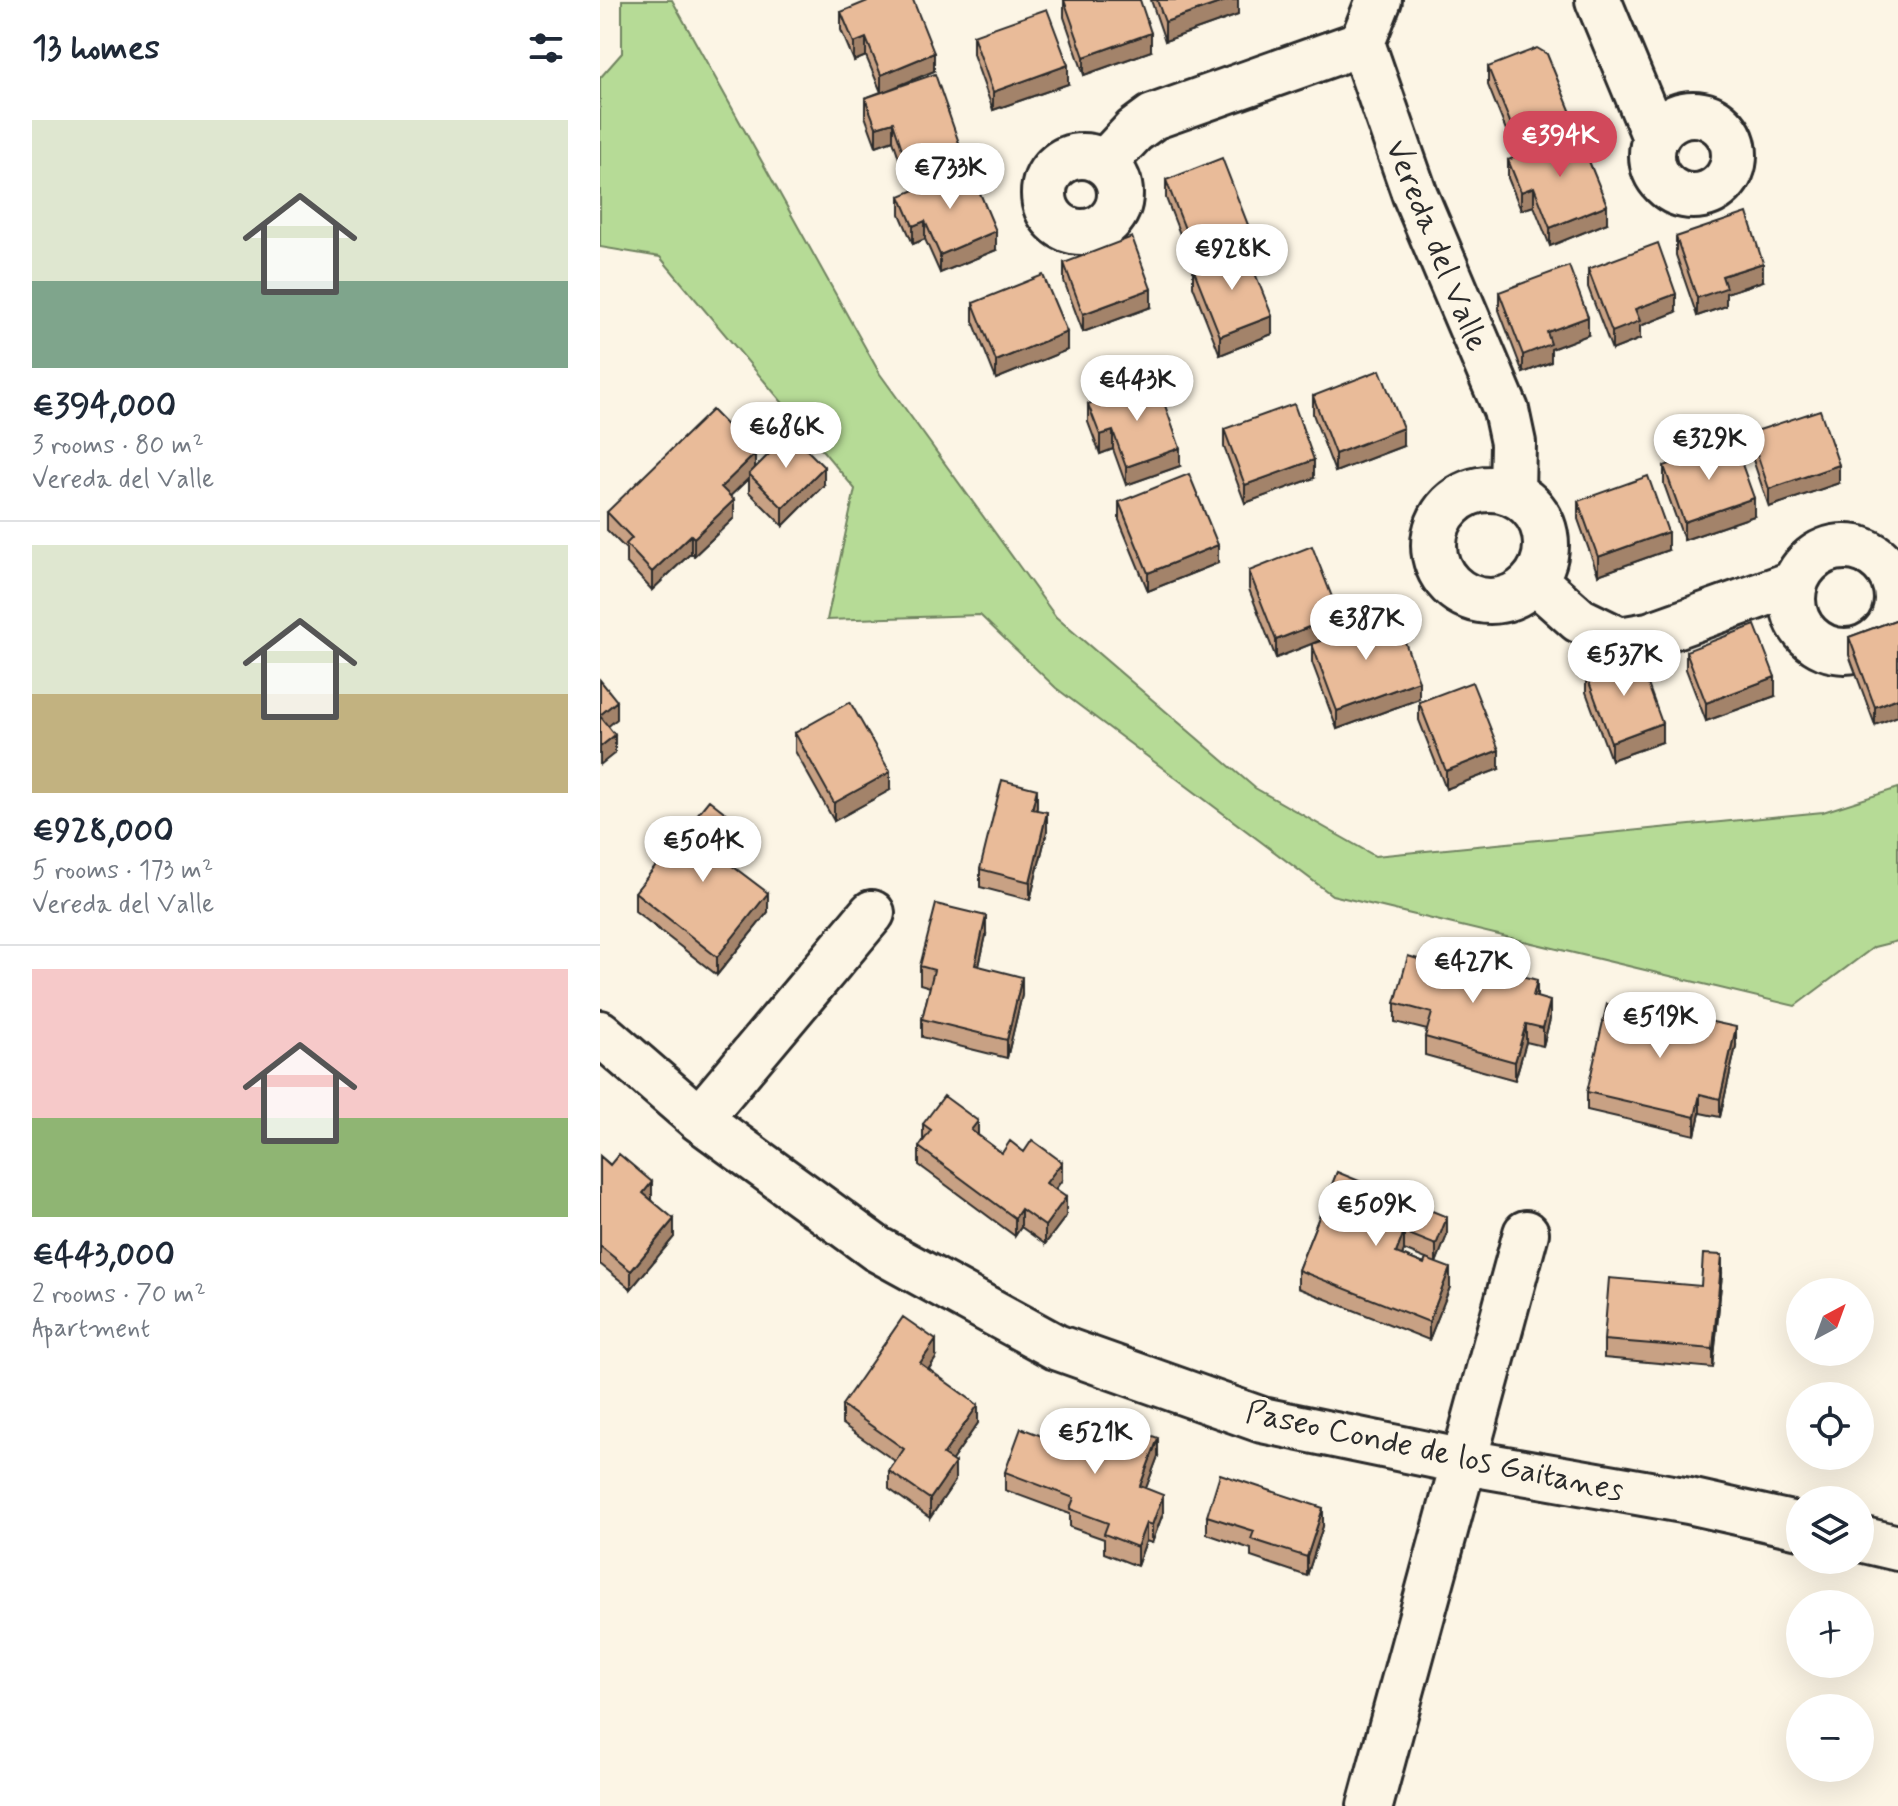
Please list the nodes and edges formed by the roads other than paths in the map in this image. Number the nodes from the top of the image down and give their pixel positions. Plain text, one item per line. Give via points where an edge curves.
1 (1379, 0) edge
2 (1598, 0) edge
3 (1362, 43) junction
4 (1655, 137) dead end
5 (1104, 163) dead end
6 (1512, 493) junction
7 (1534, 580) junction
8 (1795, 583) dead end
9 (872, 913) dead end
10 (600, 1033) edge
11 (699, 1119) junction
12 (1526, 1233) dead end
13 (1465, 1462) junction
14 (1786, 1523) edge
15 (1874, 1542) edge
16 (1898, 1548) edge
17 (1370, 1806) edge

1 - 3 street
2 - 4 street
3 - 5 street via 1153,117
3 - 6 street, Vereda del Valle via 1415,195 1506,410 1513,443
6 - 7 street via 1543,524 1547,546
6 - 7 street via 1491,488 1469,492 1450,504 1435,533 1437,566 1449,585 1489,602 1511,598
7 - 8 street via 1579,620 1620,640 1649,635
9 - 11 street
10 - 11 street, Paseo Conde de los Gaitanes
11 - 13 street, Paseo Conde de los Gaitanes via 877,1249 1056,1347 1262,1420
12 - 13 street
13 - 14 street, Paseo Conde de los Gaitanes
13 - 17 street
15 - 16 street

